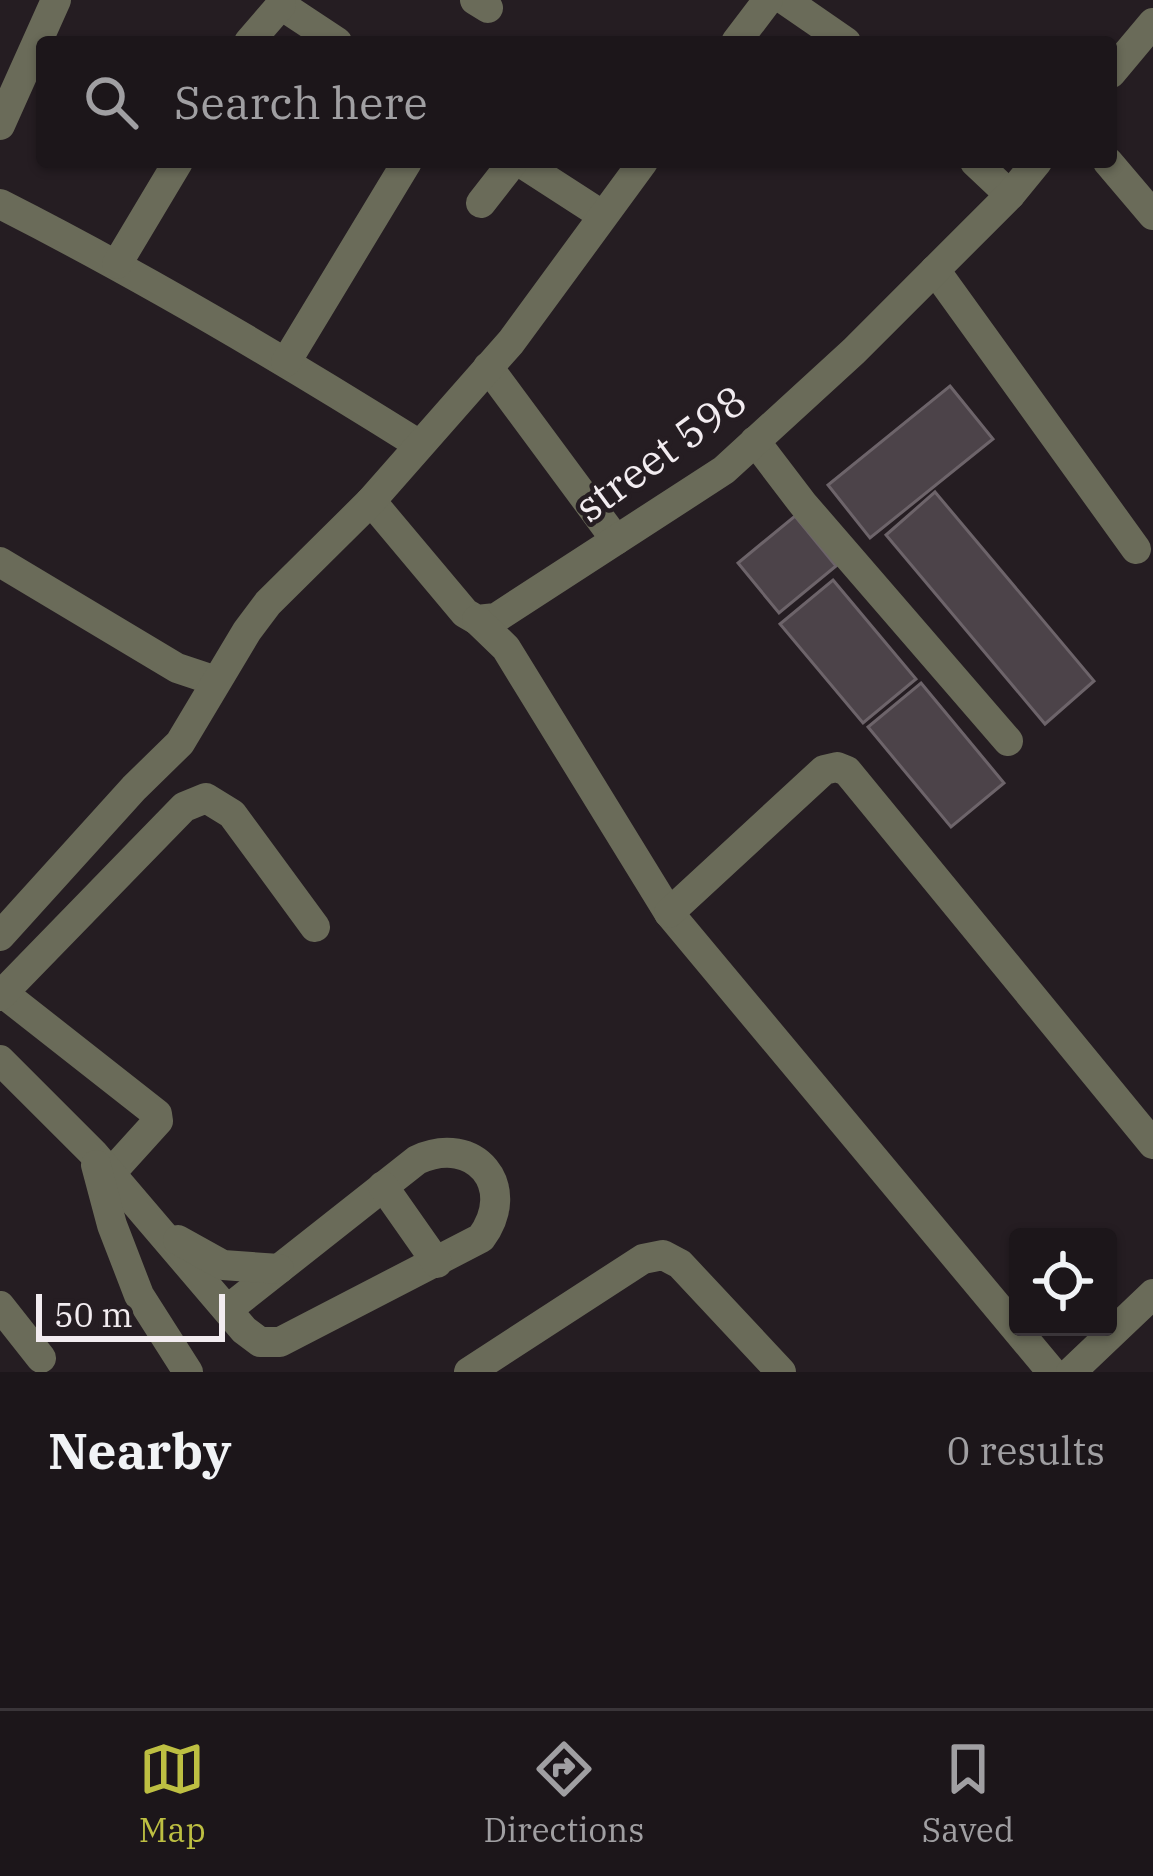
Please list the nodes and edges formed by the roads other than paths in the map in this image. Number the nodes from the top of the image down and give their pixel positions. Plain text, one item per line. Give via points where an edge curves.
1 (56, 0) edge
2 (768, 0) edge
3 (785, 0) edge
4 (283, 3) edge
5 (1153, 23) edge
6 (40, 36) edge
7 (255, 36) edge
8 (329, 36) edge
9 (741, 36) edge
10 (837, 36) edge
11 (36, 45) edge
12 (1117, 66) edge
13 (0, 125) edge
14 (174, 168) edge
15 (403, 168) edge
16 (511, 168) edge
17 (526, 168) edge
18 (638, 168) edge
19 (981, 168) edge
20 (1032, 168) edge
21 (1113, 168) edge
22 (1010, 195) junction
23 (481, 203) dead end
24 (0, 204) edge
25 (602, 215) junction
26 (1153, 215) edge
27 (117, 264) junction
28 (935, 270) junction
29 (286, 362) junction
30 (488, 367) junction
31 (754, 441) junction
32 (418, 444) junction
33 (371, 501) junction
34 (616, 540) junction
35 (1136, 549) dead end
36 (0, 562) edge
37 (477, 620) junction
38 (216, 681) junction
39 (1008, 741) dead end
40 (669, 913) junction
41 (315, 927) dead end
42 (0, 936) edge
43 (2, 994) edge
44 (0, 1060) edge
45 (1153, 1144) edge
46 (102, 1164) junction
47 (383, 1186) junction
48 (157, 1227) junction
49 (436, 1263) junction
50 (279, 1269) junction
51 (1153, 1294) edge
52 (0, 1306) edge
53 (227, 1310) junction
54 (41, 1358) dead end
55 (188, 1372) edge
56 (469, 1372) edge
57 (781, 1372) edge
58 (1052, 1372) edge
59 (1071, 1372) edge

1 - 6 street
2 - 9 street
3 - 10 street
4 - 7 street
4 - 8 street
5 - 12 street
11 - 13 street
14 - 27 street
15 - 29 street
16 - 23 street
17 - 25 street
18 - 25 street
19 - 22 street
20 - 22 street, street 598
21 - 26 street
22 - 28 street, street 598
24 - 27 street
25 - 30 street
27 - 29 street
28 - 31 street, street 598
28 - 35 street
29 - 32 street
30 - 32 street
30 - 34 street
31 - 34 street, street 598 via 724,470
31 - 39 street
32 - 33 street
33 - 37 street
33 - 38 street via 268,603
34 - 37 street, street 598 via 496,619
36 - 38 street via 153,654
37 - 40 street via 506,648
38 - 42 street via 180,743
40 - 45 street via 824,770 838,766
40 - 58 street
41 - 43 street via 232,814 206,798 184,807
43 - 46 street via 157,1114
44 - 46 street
46 - 48 street
46 - 55 street via 112,1225 139,1295
47 - 49 street
47 - 49 street via 417,1160 448,1150 488,1174 496,1207 491,1224
47 - 50 street
48 - 50 street via 224,1265
48 - 53 street
49 - 53 street via 280,1342 252,1337
50 - 53 street
51 - 59 street
52 - 54 street
56 - 57 street via 643,1259 663,1255

